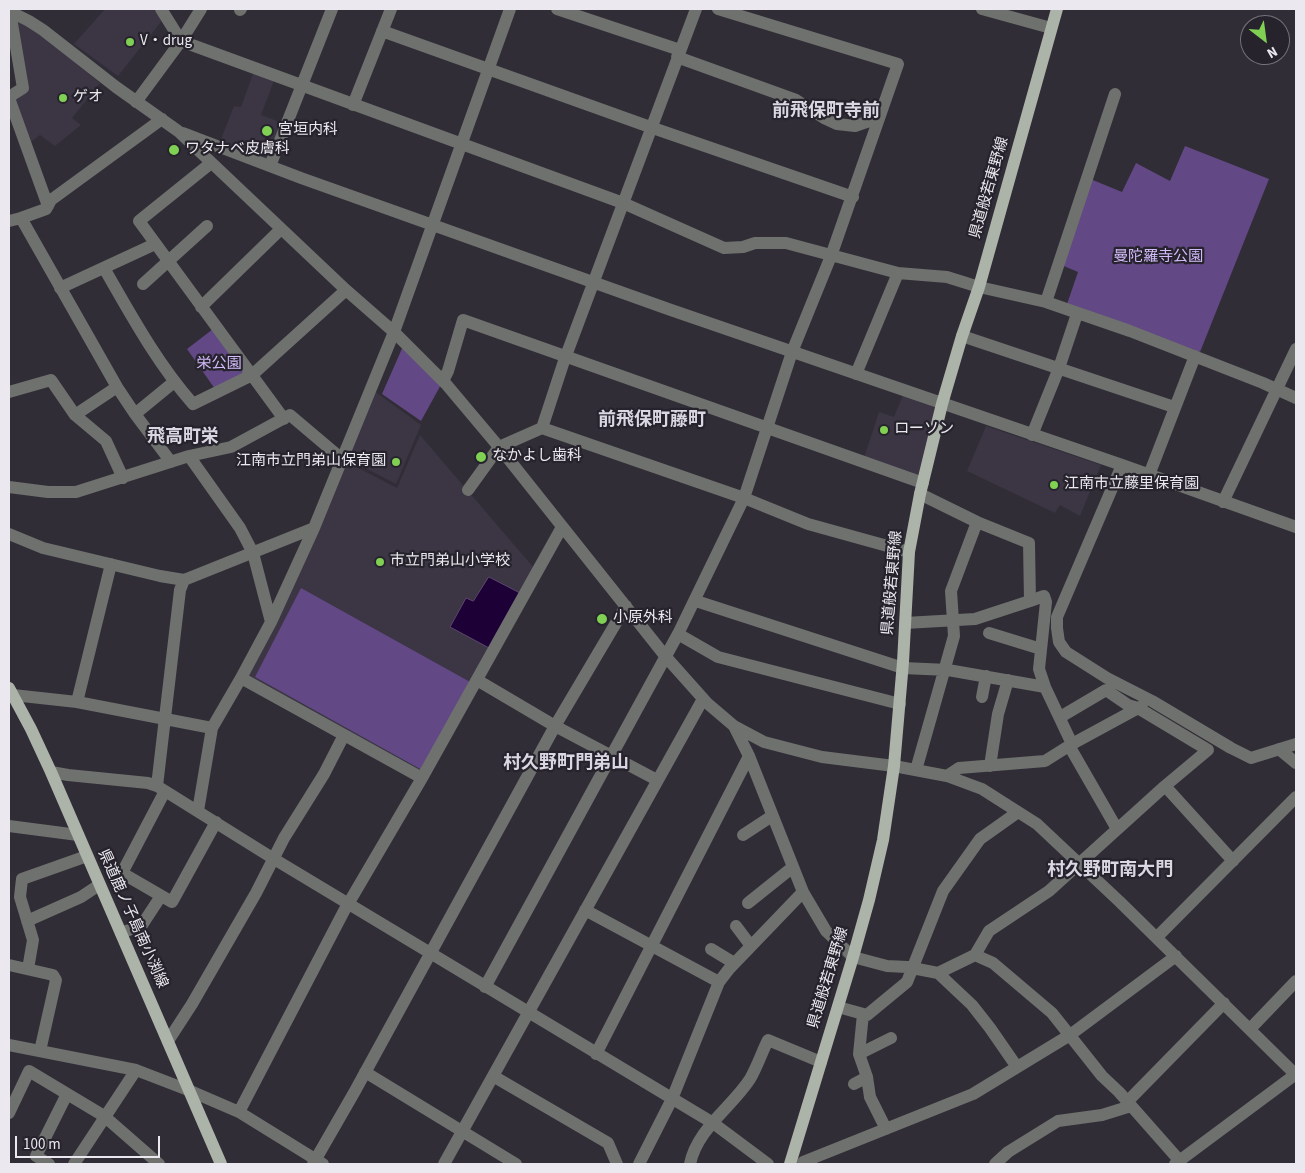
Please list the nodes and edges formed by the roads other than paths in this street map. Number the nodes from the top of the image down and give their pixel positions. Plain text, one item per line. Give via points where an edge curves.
1 (161, 9) edge
2 (201, 9) edge
3 (332, 9) edge
4 (391, 9) edge
5 (510, 9) edge
6 (557, 9) edge
7 (696, 9) edge
8 (718, 9) edge
9 (982, 9) edge
10 (1057, 9) edge
11 (10, 12) edge
12 (755, 14) edge
13 (1051, 28) junction
14 (382, 31) junction
15 (181, 41) junction
16 (679, 53) junction
17 (488, 68) junction
18 (302, 86) junction
19 (1114, 94) dead end
20 (9, 97) edge
21 (136, 102) junction
22 (353, 105) junction
23 (878, 118) junction
24 (162, 120) junction
25 (650, 127) junction
26 (178, 131) junction
27 (462, 144) junction
28 (211, 163) junction
29 (270, 166) junction
30 (853, 197) junction
31 (623, 203) junction
32 (48, 206) junction
33 (21, 218) junction
34 (9, 221) edge
35 (433, 225) junction
36 (207, 226) dead end
37 (281, 229) junction
38 (155, 244) junction
39 (831, 256) junction
40 (168, 262) junction
41 (104, 268) junction
42 (898, 273) junction
43 (594, 282) junction
44 (143, 284) dead end
45 (979, 287) junction
46 (60, 288) junction
47 (346, 290) junction
48 (1046, 302) junction
49 (201, 307) junction
50 (1077, 314) junction
51 (394, 332) junction
52 (962, 336) junction
53 (1296, 349) edge
54 (792, 352) junction
55 (566, 356) junction
56 (1195, 356) junction
57 (1059, 368) junction
58 (856, 374) junction
59 (252, 375) junction
60 (443, 381) junction
61 (174, 382) junction
62 (117, 387) junction
63 (1278, 389) junction
64 (9, 392) edge
65 (1296, 398) edge
66 (942, 404) junction
67 (1174, 408) junction
68 (135, 414) junction
69 (75, 415) junction
70 (284, 419) junction
71 (542, 428) junction
72 (767, 428) junction
73 (1032, 435) junction
74 (499, 447) junction
75 (189, 456) junction
76 (342, 459) junction
77 (171, 462) junction
78 (1122, 465) junction
79 (1149, 475) junction
80 (123, 478) junction
81 (9, 487) edge
82 (921, 488) junction
83 (468, 490) dead end
84 (744, 498) junction
85 (1224, 502) junction
86 (977, 522) junction
87 (562, 527) junction
88 (1296, 527) edge
89 (314, 528) junction
90 (9, 534) edge
91 (909, 552) junction
92 (253, 553) junction
93 (111, 564) junction
94 (184, 580) junction
95 (696, 601) junction
96 (1030, 601) junction
97 (626, 606) junction
98 (954, 620) junction
99 (271, 622) junction
100 (906, 623) junction
101 (989, 633) dead end
102 (678, 634) junction
103 (1041, 649) junction
104 (666, 657) junction
105 (903, 668) junction
106 (946, 670) junction
107 (986, 676) junction
108 (241, 678) junction
109 (477, 680) junction
110 (1008, 680) junction
111 (1045, 687) junction
112 (11, 691) edge
113 (982, 697) dead end
114 (703, 699) junction
115 (1152, 701) junction
116 (77, 702) junction
117 (900, 704) junction
118 (1138, 708) junction
119 (1062, 716) dead end
120 (166, 719) junction
121 (555, 726) junction
122 (734, 726) junction
123 (212, 728) junction
124 (344, 735) junction
125 (1296, 744) edge
126 (1072, 746) junction
127 (1279, 749) junction
128 (612, 756) junction
129 (749, 756) junction
130 (1296, 763) edge
131 (894, 766) junction
132 (990, 766) junction
133 (916, 770) junction
134 (51, 772) junction
135 (947, 776) junction
136 (422, 778) junction
137 (657, 780) junction
138 (1165, 786) junction
139 (161, 788) junction
140 (1296, 796) edge
141 (198, 811) junction
142 (1018, 812) junction
143 (772, 816) junction
144 (216, 822) junction
145 (9, 826) edge
146 (1117, 829) junction
147 (78, 835) junction
148 (743, 835) dead end
149 (87, 856) junction
150 (274, 859) junction
151 (1233, 861) junction
152 (1079, 863) junction
153 (792, 867) junction
154 (100, 885) junction
155 (803, 892) junction
156 (161, 896) junction
157 (748, 903) dead end
158 (349, 904) junction
159 (585, 910) junction
160 (28, 922) junction
161 (736, 926) dead end
162 (121, 933) junction
163 (1157, 937) junction
164 (653, 945) junction
165 (751, 946) junction
166 (711, 949) dead end
167 (430, 953) junction
168 (974, 955) junction
169 (1176, 956) junction
170 (853, 957) junction
171 (734, 963) junction
172 (9, 965) edge
173 (912, 968) junction
174 (28, 969) junction
175 (938, 973) junction
176 (1296, 981) edge
177 (719, 982) junction
178 (485, 987) junction
179 (1224, 1003) junction
180 (838, 1007) junction
181 (528, 1012) junction
182 (863, 1014) junction
183 (1250, 1029) junction
184 (1070, 1035) junction
185 (891, 1038) dead end
186 (168, 1041) junction
187 (9, 1045) edge
188 (40, 1051) junction
189 (596, 1054) junction
190 (859, 1054) junction
191 (821, 1062) junction
192 (1017, 1067) junction
193 (136, 1070) junction
194 (365, 1072) junction
195 (1296, 1075) edge
196 (493, 1076) junction
197 (868, 1077) junction
198 (854, 1084) dead end
199 (188, 1090) junction
200 (67, 1094) junction
201 (672, 1099) junction
202 (1129, 1104) junction
203 (9, 1112) edge
204 (239, 1112) junction
205 (106, 1118) junction
206 (713, 1123) junction
207 (886, 1129) junction
208 (462, 1132) junction
209 (798, 1161) edge
210 (317, 1163) edge
211 (1179, 1163) edge
212 (49, 1164) edge
213 (74, 1164) edge
214 (159, 1164) edge
215 (219, 1164) edge
216 (444, 1164) edge
217 (516, 1164) edge
218 (617, 1164) edge
219 (639, 1164) edge
220 (690, 1164) edge
221 (768, 1164) edge
222 (995, 1164) edge

1 - 15 street
2 - 15 street
3 - 18 street
4 - 14 street
5 - 17 street
6 - 16 street
7 - 16 street
8 - 12 street
9 - 13 street
10 - 13 main road, 県道般若東野線
11 - 20 street via 22,88
11 - 21 street via 43,30
12 - 23 street via 898,64
13 - 45 main road, 県道般若東野線
14 - 17 street
14 - 22 street
15 - 18 street
15 - 21 street
16 - 23 street via 796,100 837,124 855,126
16 - 25 street
17 - 25 street
17 - 27 street
18 - 22 street
18 - 29 street
19 - 48 street
20 - 32 street
21 - 24 street
22 - 27 street
23 - 30 street
24 - 26 street
24 - 32 street via 51,200
25 - 30 street
25 - 31 street
26 - 28 street
26 - 29 street
27 - 31 street
27 - 35 street
28 - 37 street
28 - 38 street via 139,221
29 - 35 street
30 - 39 street
31 - 39 street via 724,248 754,243 786,243
31 - 43 street
32 - 33 street
33 - 34 street
33 - 46 street
35 - 43 street
35 - 51 street
36 - 40 street
37 - 47 street
37 - 49 street
38 - 40 street
38 - 41 street
39 - 42 street
39 - 54 street
40 - 44 street
40 - 49 street
41 - 46 street
41 - 61 street via 155,356
42 - 45 street via 947,277
42 - 58 street
43 - 54 street
43 - 55 street
45 - 48 street
45 - 52 main road, 県道般若東野線
46 - 62 street
47 - 51 street
47 - 59 street
48 - 50 street
49 - 59 street
50 - 56 street
50 - 57 street
51 - 60 street
51 - 76 street
52 - 57 street
52 - 66 main road, 県道般若東野線
53 - 63 street
54 - 58 street
54 - 72 street
55 - 60 street via 463,320
55 - 71 street
55 - 72 street
56 - 63 street
56 - 67 street
57 - 67 street
57 - 73 street
58 - 66 street
59 - 61 street via 193,404
59 - 70 street
60 - 74 street
61 - 68 street
62 - 68 street
62 - 69 street
63 - 65 street
63 - 85 street
64 - 69 street via 51,380
66 - 73 street
66 - 82 main road, 県道般若東野線
67 - 79 street
68 - 77 street
69 - 80 street via 106,441
70 - 75 street via 230,447
70 - 76 street via 290,415
71 - 74 street
71 - 84 street
72 - 82 street
72 - 84 street
73 - 78 street
74 - 83 street
74 - 87 street
75 - 77 street
75 - 92 street via 240,528
76 - 89 street
77 - 80 street
78 - 79 street
78 - 115 street via 1057,617 1057,628 1059,642 1066,652
79 - 85 street
80 - 81 street via 76,492
82 - 86 street
82 - 91 main road, 県道般若東野線
84 - 91 street via 808,524
84 - 95 street
85 - 88 street
86 - 96 street via 1029,543
86 - 98 street via 951,591
87 - 97 street
87 - 109 street
89 - 92 street
89 - 99 street
90 - 93 street via 43,548
91 - 100 main road, 県道般若東野線
92 - 94 street
92 - 99 street
93 - 94 street
93 - 116 street
94 - 120 street via 180,590
95 - 102 street
95 - 105 street
96 - 98 street via 975,619
96 - 103 street via 1044,596 1046,602
97 - 104 street
97 - 121 street
98 - 100 street
98 - 106 street via 954,636
99 - 108 street
100 - 105 main road, 県道般若東野線
101 - 103 street
102 - 104 street
102 - 117 street via 718,657
103 - 111 street via 1039,669
104 - 114 street
104 - 128 street
105 - 106 street
105 - 117 main road, 県道般若東野線
106 - 107 street
106 - 133 street
107 - 110 street
107 - 113 street
108 - 123 street
108 - 124 street
109 - 121 street
109 - 136 street
110 - 111 street
110 - 132 street via 998,714
111 - 126 street
112 - 116 street
112 - 134 main road, 県道鹿ノ子島南小渕線
114 - 122 street
114 - 137 street
115 - 118 street
115 - 127 street via 1251,758
116 - 120 street
117 - 131 main road, 県道般若東野線
118 - 119 street via 1106,690
118 - 126 street
118 - 138 street via 1208,750
120 - 123 street
120 - 139 street
121 - 128 street
121 - 167 street
122 - 129 street
122 - 131 street via 764,742 822,757
123 - 141 street
124 - 136 street
124 - 150 street
125 - 127 street
126 - 132 street via 1045,761
126 - 146 street
127 - 130 street
128 - 137 street
128 - 178 street
129 - 143 street
129 - 164 street
131 - 133 street
131 - 170 main road, 県道般若東野線 via 883,840
132 - 135 street via 959,768
133 - 135 street
134 - 139 street via 148,783
134 - 147 main road, 県道鹿ノ子島南小渕線
135 - 142 street via 982,789
136 - 158 street
137 - 159 street
138 - 146 street
138 - 151 street
139 - 141 street
139 - 156 street via 122,873
140 - 151 street
141 - 144 street
142 - 152 street via 1038,824
142 - 173 street via 980,839 943,891
143 - 148 street
143 - 153 street
144 - 150 street
144 - 156 street via 172,902
145 - 147 street
146 - 152 street
147 - 149 main road, 県道鹿ノ子島南小渕線
149 - 154 main road, 県道鹿ノ子島南小渕線
149 - 160 street via 22,879 20,897
150 - 158 street
150 - 186 street
151 - 163 street
152 - 163 street
152 - 168 street via 1049,892 989,931
153 - 155 street
153 - 157 street
154 - 160 street
154 - 162 main road, 県道鹿ノ子島南小渕線
155 - 165 street
155 - 170 street via 826,931
156 - 162 street via 142,925
158 - 167 street
158 - 204 street
159 - 164 street
159 - 181 street
160 - 174 street via 33,940
161 - 165 street
162 - 186 main road, 県道鹿ノ子島南小渕線
163 - 169 street
164 - 177 street
164 - 189 street
165 - 171 street
166 - 171 street
167 - 178 street
167 - 194 street
168 - 175 street
168 - 184 street via 1001,970 1052,1013
169 - 179 street
169 - 184 street
170 - 173 street via 887,966
170 - 180 main road, 県道般若東野線
171 - 177 street
172 - 174 street
173 - 175 street
173 - 182 street via 907,982 867,1015
174 - 188 street via 53,975 56,980
175 - 192 street via 972,1005
176 - 183 street
177 - 201 street
178 - 181 street
179 - 183 street
179 - 202 street
180 - 182 street
180 - 191 main road, 県道般若東野線
181 - 189 street
181 - 196 street
182 - 190 street
183 - 195 street
184 - 192 street
184 - 202 street
185 - 190 street
186 - 199 main road, 県道鹿ノ子島南小渕線
187 - 188 street
188 - 193 street
189 - 201 street
190 - 197 street
191 - 206 street via 768,1040 750,1079
191 - 209 main road, 県道般若東野線
192 - 207 street via 973,1094
193 - 199 street
193 - 205 street
194 - 208 street
194 - 210 street
195 - 211 street
196 - 208 street
196 - 218 street via 608,1143
197 - 198 street
197 - 207 street via 870,1097
199 - 204 street
199 - 215 main road, 県道鹿ノ子島南小渕線
200 - 203 street via 29,1071
200 - 205 street
200 - 212 street via 36,1156
201 - 206 street
201 - 219 street
202 - 211 street
202 - 222 street via 1102,1115 1058,1121 1008,1152
204 - 210 street
205 - 213 street
205 - 214 street
206 - 220 street via 692,1153
206 - 221 street
207 - 209 street
208 - 216 street
208 - 217 street

